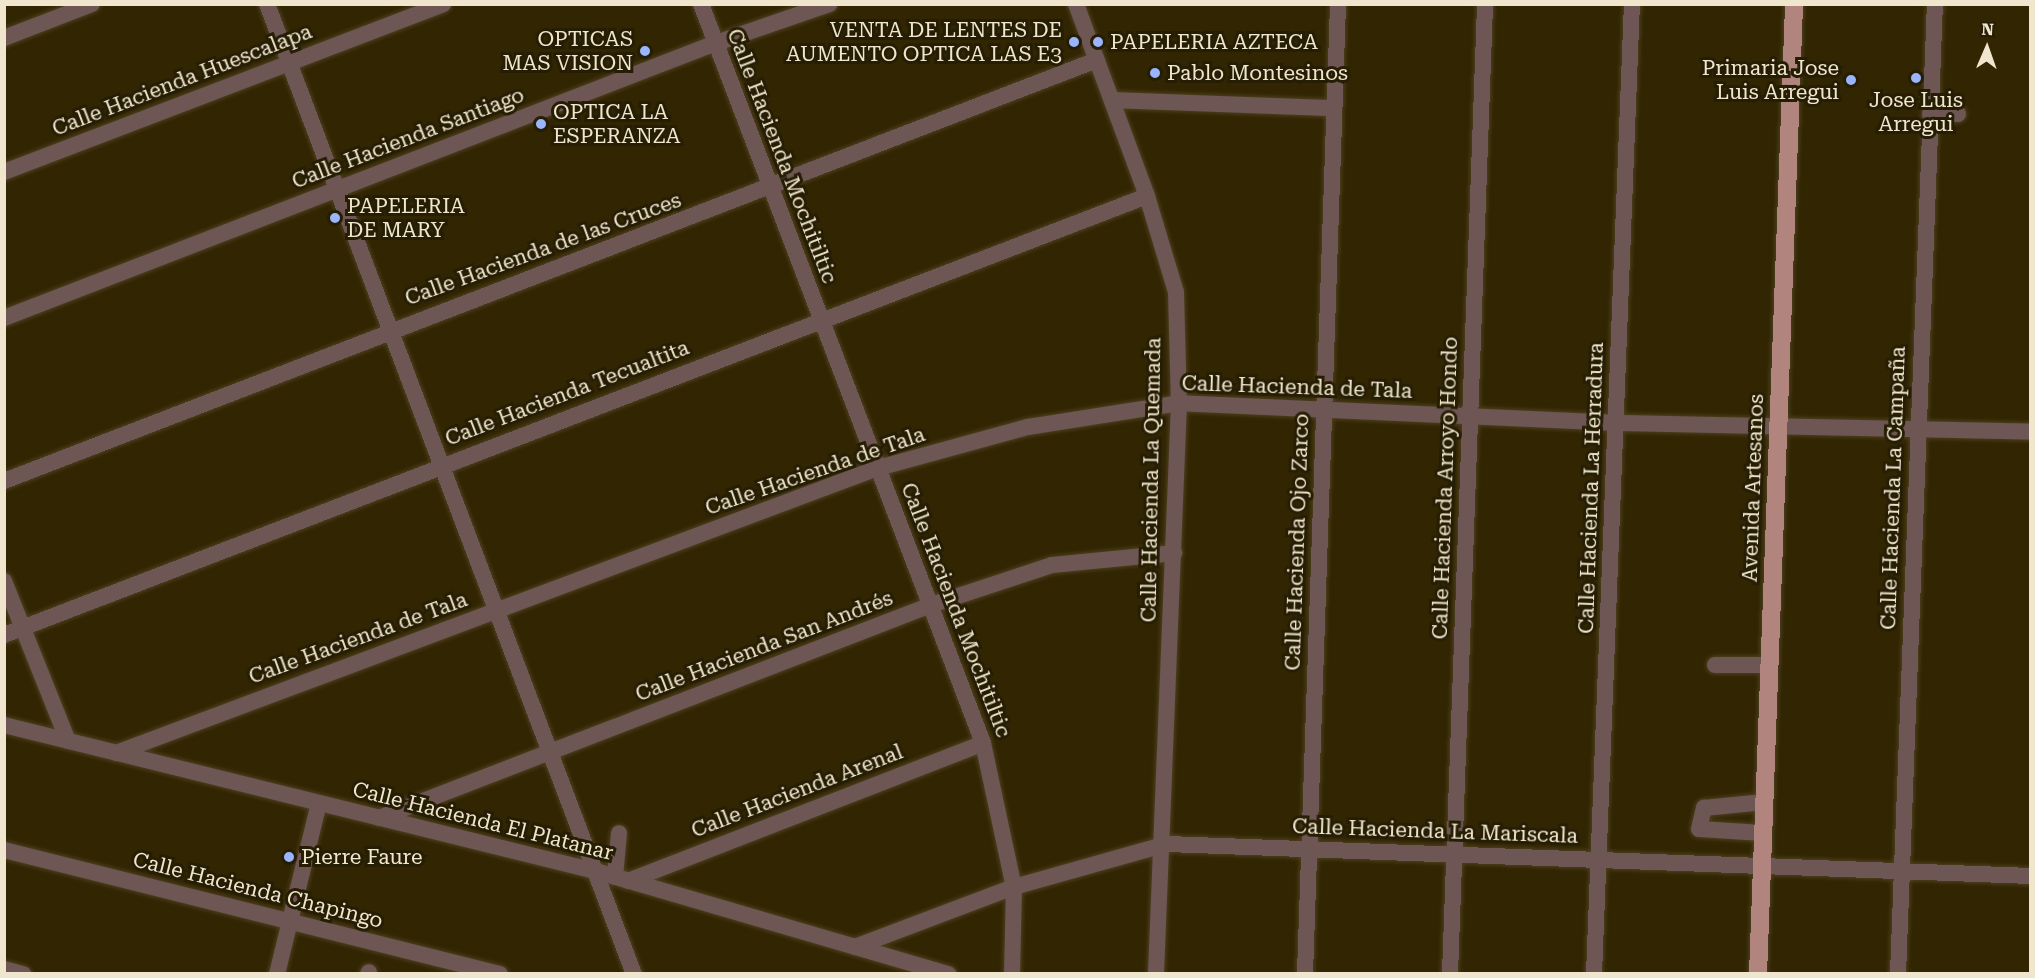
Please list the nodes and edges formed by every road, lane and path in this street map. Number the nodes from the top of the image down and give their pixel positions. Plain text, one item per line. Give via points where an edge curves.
1 (92, 4) edge
2 (267, 4) edge
3 (443, 4) edge
4 (701, 4) edge
5 (829, 4) edge
6 (1076, 4) edge
7 (1338, 4) edge
8 (1485, 4) edge
9 (1632, 4) edge
10 (1794, 4) edge
11 (1935, 4) edge
12 (4, 38) edge
13 (716, 43) junction
14 (1097, 60) junction
15 (290, 64) junction
16 (1112, 100) junction
17 (1334, 108) junction
18 (1930, 114) junction
19 (1958, 114) dead end
20 (4, 172) edge
21 (336, 189) junction
22 (771, 189) junction
23 (1147, 196) junction
24 (4, 318) edge
25 (820, 321) junction
26 (389, 330) junction
27 (1179, 403) junction
28 (1323, 408) junction
29 (1469, 416) junction
30 (1617, 423) junction
31 (1778, 424) junction
32 (1918, 428) junction
33 (2031, 432) edge
34 (441, 466) junction
35 (878, 468) junction
36 (4, 481) edge
37 (1174, 553) junction
38 (4, 581) edge
39 (932, 605) junction
40 (498, 610) junction
41 (23, 628) junction
42 (4, 635) edge
43 (1769, 664) junction
44 (1715, 665) dead end
45 (4, 725) edge
46 (68, 741) junction
47 (983, 743) junction
48 (551, 752) junction
49 (116, 753) junction
50 (1764, 802) junction
51 (319, 803) junction
52 (379, 818) junction
53 (619, 833) dead end
54 (1763, 833) junction
55 (1161, 845) junction
56 (1311, 849) junction
57 (4, 850) edge
58 (1455, 854) junction
59 (1598, 860) junction
60 (1762, 866) junction
61 (1902, 871) junction
62 (2031, 876) edge
63 (614, 877) junction
64 (1014, 887) junction
65 (290, 921) junction
66 (855, 946) junction
67 (4, 969) edge
68 (23, 974) edge
69 (277, 974) edge
70 (500, 974) edge
71 (634, 974) edge
72 (948, 974) edge
73 (1012, 974) edge
74 (1156, 974) edge
75 (1305, 974) edge
76 (1450, 974) edge
77 (1594, 974) edge
78 (1758, 974) edge
79 (1899, 974) edge

1 - 12 street
2 - 15 street
3 - 15 street, Calle Hacienda Huescalapa
4 - 13 street, Calle Hacienda Mochitiltic
5 - 13 street, Calle Hacienda Santiago
6 - 14 street, Calle Hacienda La Quemada
7 - 17 street, Calle Hacienda Ojo Zarco
8 - 29 street, Calle Hacienda Arroyo Hondo
9 - 30 street, Calle Hacienda La Herradura
10 - 31 main road, Avenida Artesanos
11 - 18 street, Calle Hacienda La Campaña
13 - 21 street, Calle Hacienda Santiago
13 - 22 street, Calle Hacienda Mochitiltic
14 - 16 street, Calle Hacienda La Quemada
14 - 22 street, Calle Hacienda de las Cruces
15 - 20 street, Calle Hacienda Huescalapa
15 - 21 street
16 - 17 street
16 - 23 street, Calle Hacienda La Quemada
17 - 28 street, Calle Hacienda Ojo Zarco
18 - 19 street
18 - 32 street, Calle Hacienda La Campaña
21 - 24 street, Calle Hacienda Santiago
21 - 26 street
22 - 25 street, Calle Hacienda Mochitiltic
22 - 26 street, Calle Hacienda de las Cruces
23 - 25 street, Calle Hacienda Tecualtita
23 - 27 street, Calle Hacienda La Quemada via 1176,292
25 - 34 street, Calle Hacienda Tecualtita
25 - 35 street, Calle Hacienda Mochitiltic
26 - 34 street
26 - 36 street, Calle Hacienda de las Cruces
27 - 28 street, Calle Hacienda de Tala
27 - 35 street, Calle Hacienda de Tala via 1028,427
27 - 37 street, Calle Hacienda La Quemada
28 - 29 street, Calle Hacienda de Tala
28 - 56 street, Calle Hacienda Ojo Zarco
29 - 30 street, Calle Hacienda de Tala
29 - 58 street, Calle Hacienda Arroyo Hondo
30 - 31 street, Calle Hacienda de Tala
30 - 59 street, Calle Hacienda La Herradura
31 - 32 street, Calle Hacienda de Tala
31 - 43 main road, Avenida Artesanos
32 - 33 street, Calle Hacienda de Tala
32 - 61 street, Calle Hacienda La Campaña
34 - 40 street
34 - 41 street, Calle Hacienda Tecualtita
35 - 39 street, Calle Hacienda Mochitiltic
35 - 40 street, Calle Hacienda de Tala
37 - 39 street, Calle Hacienda San Andrés via 1052,565
37 - 55 street, Calle Hacienda La Quemada
38 - 41 street
39 - 47 street, Calle Hacienda Mochitiltic
39 - 48 street, Calle Hacienda San Andrés
40 - 48 street
40 - 49 street, Calle Hacienda de Tala
41 - 42 street, Calle Hacienda Tecualtita
41 - 46 street
43 - 44 street
43 - 50 main road, Avenida Artesanos
45 - 46 street, Calle Hacienda El Platanar
46 - 49 street, Calle Hacienda El Platanar
47 - 63 street, Calle Hacienda Arenal
47 - 64 street, Calle Hacienda Mochitiltic
48 - 52 street, Calle Hacienda San Andrés
48 - 63 street
49 - 51 street, Calle Hacienda El Platanar
50 - 54 main road, Avenida Artesanos
50 - 54 street via 1704,808 1699,829
51 - 52 street, Calle Hacienda El Platanar
51 - 65 street
52 - 63 street, Calle Hacienda El Platanar
53 - 63 street
54 - 60 main road, Avenida Artesanos
55 - 56 street, Calle Hacienda La Mariscala
55 - 64 street, Calle Hacienda La Mariscala
55 - 74 street, Calle Hacienda La Quemada
56 - 58 street, Calle Hacienda La Mariscala
56 - 75 street, Calle Hacienda Ojo Zarco
57 - 65 street, Calle Hacienda Chapingo
58 - 59 street, Calle Hacienda La Mariscala
58 - 76 street, Calle Hacienda Arroyo Hondo
59 - 60 street, Calle Hacienda La Mariscala
59 - 77 street, Calle Hacienda La Herradura
60 - 61 street, Calle Hacienda La Mariscala
60 - 78 main road, Avenida Artesanos
61 - 62 street, Calle Hacienda La Mariscala
61 - 79 street, Calle Hacienda La Campaña
63 - 66 street, Calle Hacienda El Platanar
63 - 71 street
64 - 66 street, Calle Hacienda La Mariscala
64 - 73 street, Calle Hacienda Mochitiltic
65 - 69 street
65 - 70 street, Calle Hacienda Chapingo
66 - 72 street, Calle Hacienda El Platanar
67 - 68 street

